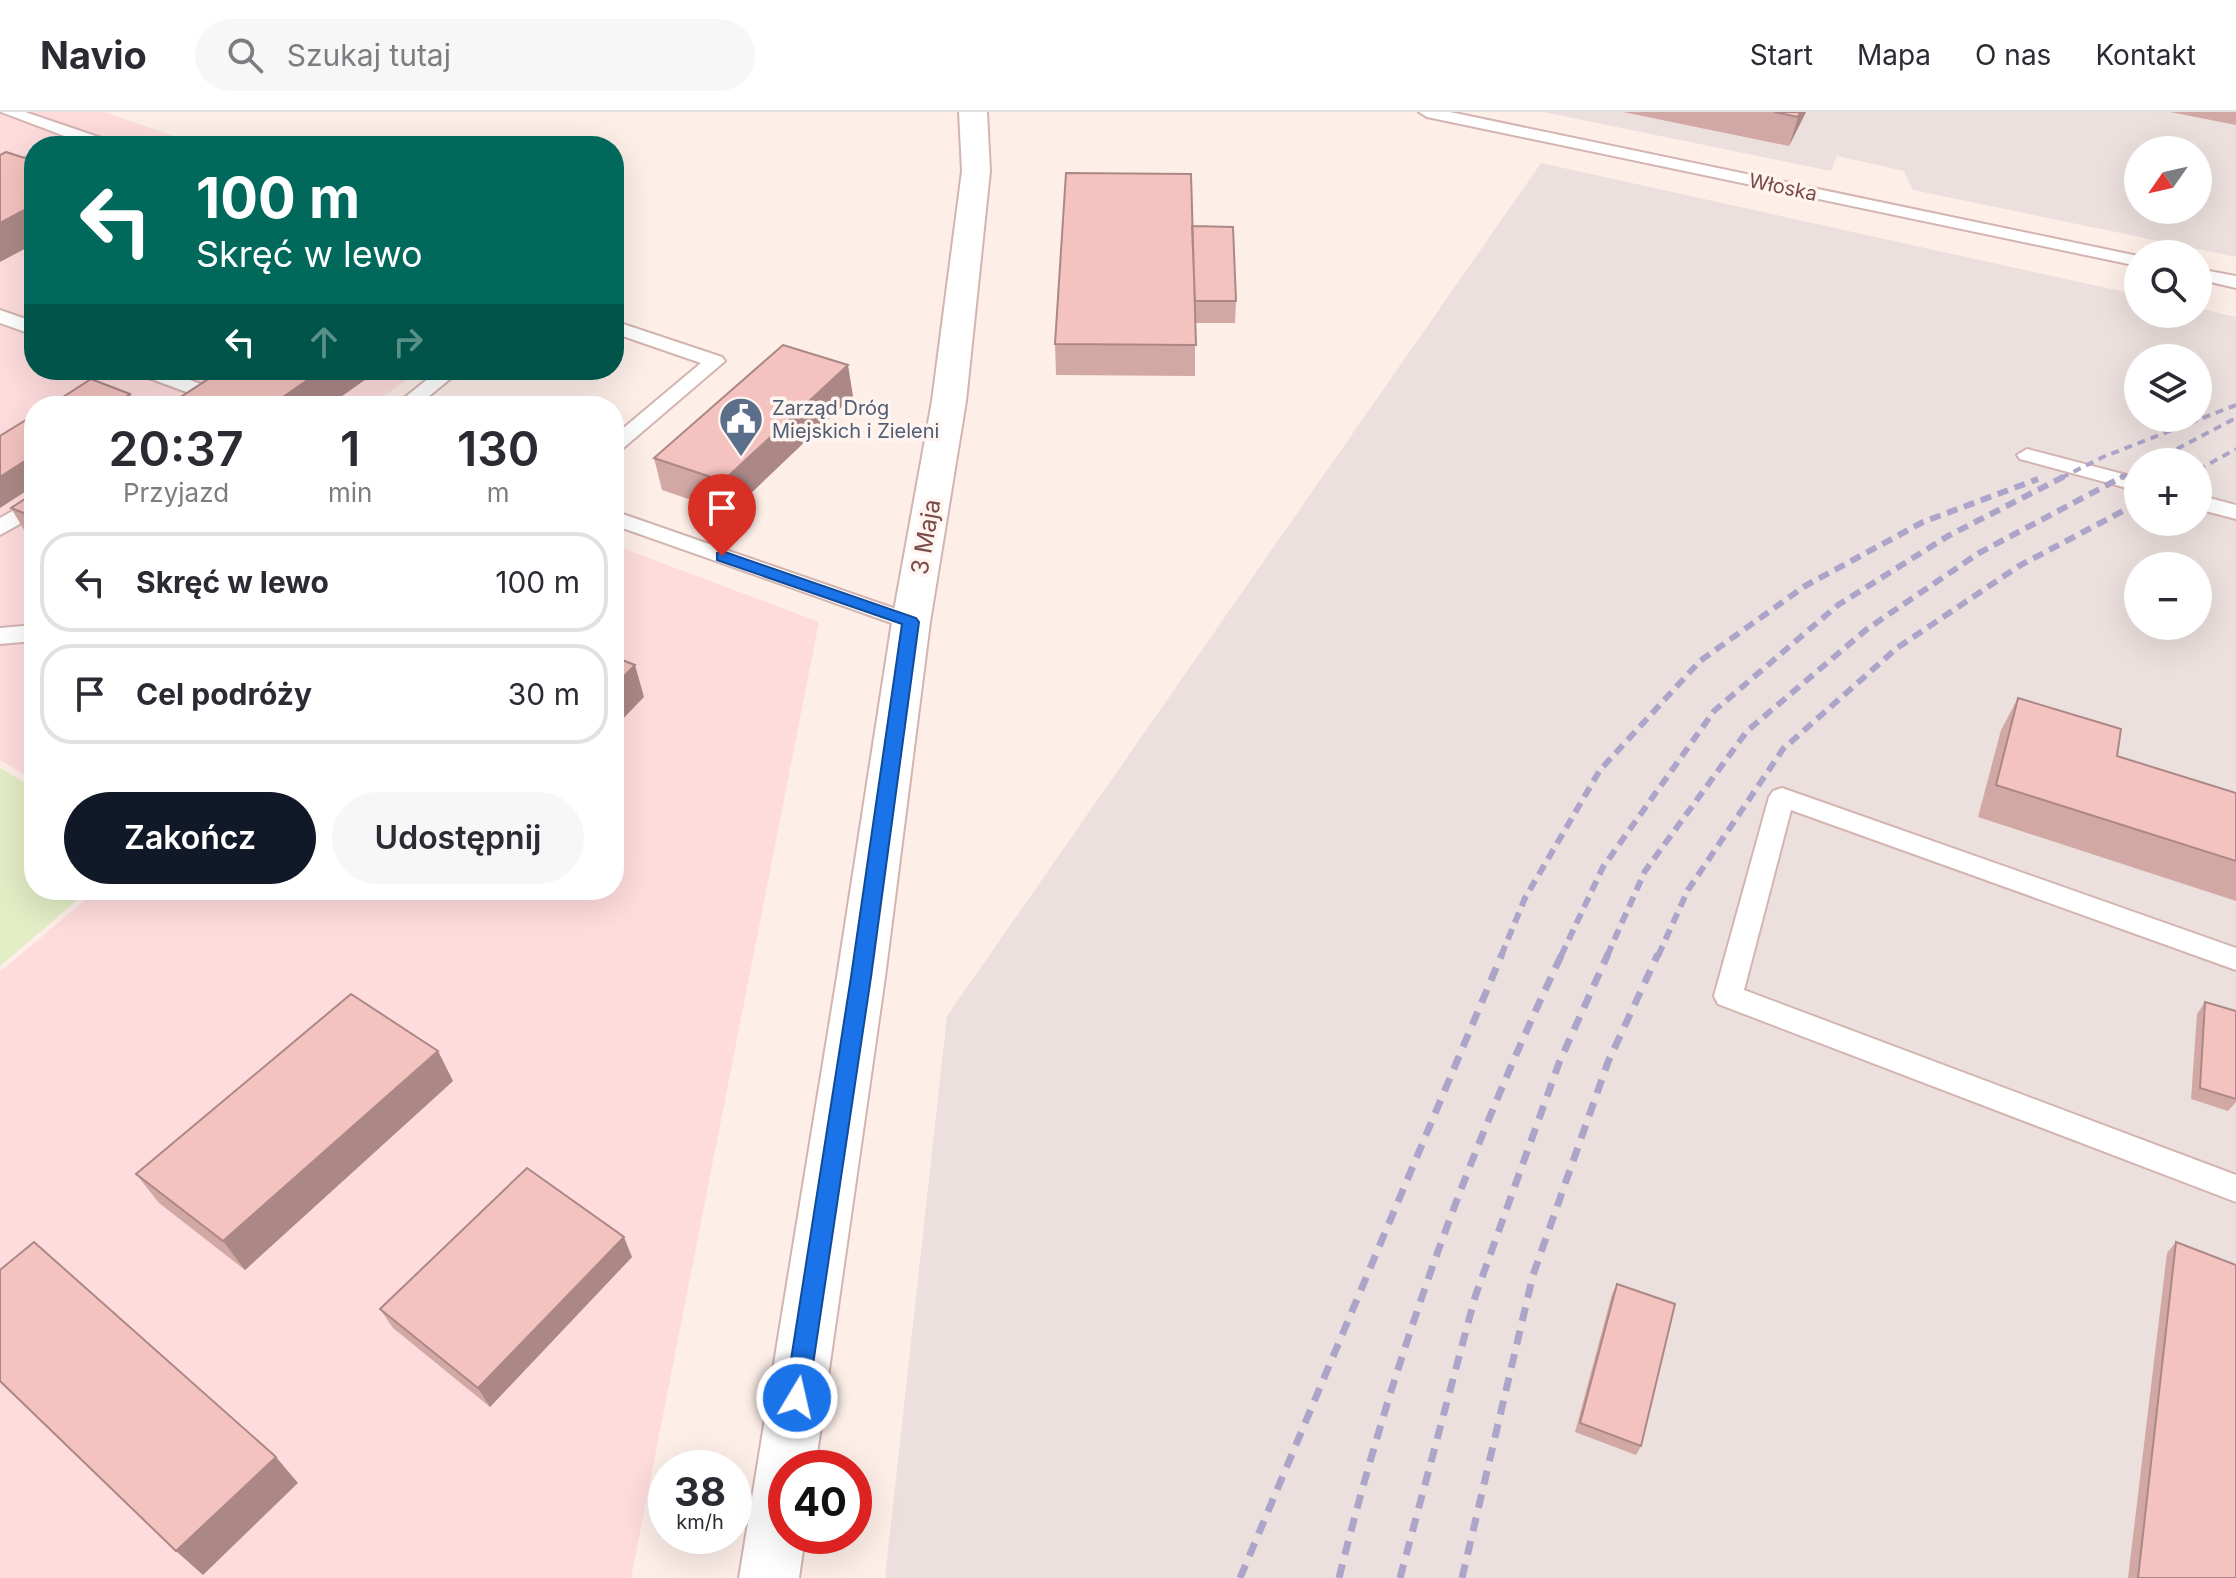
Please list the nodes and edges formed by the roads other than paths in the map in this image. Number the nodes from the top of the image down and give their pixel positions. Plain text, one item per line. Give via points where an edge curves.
1 (9, 112) edge
2 (973, 112) edge
3 (1427, 112) edge
4 (79, 136) edge
5 (24, 164) edge
6 (0, 176) edge
7 (2124, 258) edge
8 (2212, 277) edge
9 (2236, 282) edge
10 (0, 316) edge
11 (24, 325) edge
12 (624, 330) edge
13 (172, 380) edge
14 (438, 380) edge
15 (202, 396) edge
16 (417, 396) edge
17 (624, 438) edge
18 (2027, 455) dead end
19 (2124, 481) edge
20 (2212, 506) edge
21 (24, 512) edge
22 (2236, 512) edge
23 (624, 522) edge
24 (0, 528) edge
25 (911, 622) junction
26 (24, 634) edge
27 (0, 636) edge
28 (2236, 959) edge
29 (2236, 1189) edge
30 (769, 1578) edge

1 - 4 lane
2 - 25 street, 3 Maja via 976,171 949,401
3 - 7 lane, Włoska
5 - 6 lane
8 - 9 lane
10 - 11 lane
12 - 17 lane via 715,361
13 - 15 lane via 207,393
14 - 16 lane
18 - 19 lane
20 - 22 lane
21 - 24 lane
23 - 25 lane
25 - 30 street, 3 Maja
26 - 27 lane
28 - 29 lane via 1782,797 1728,996

